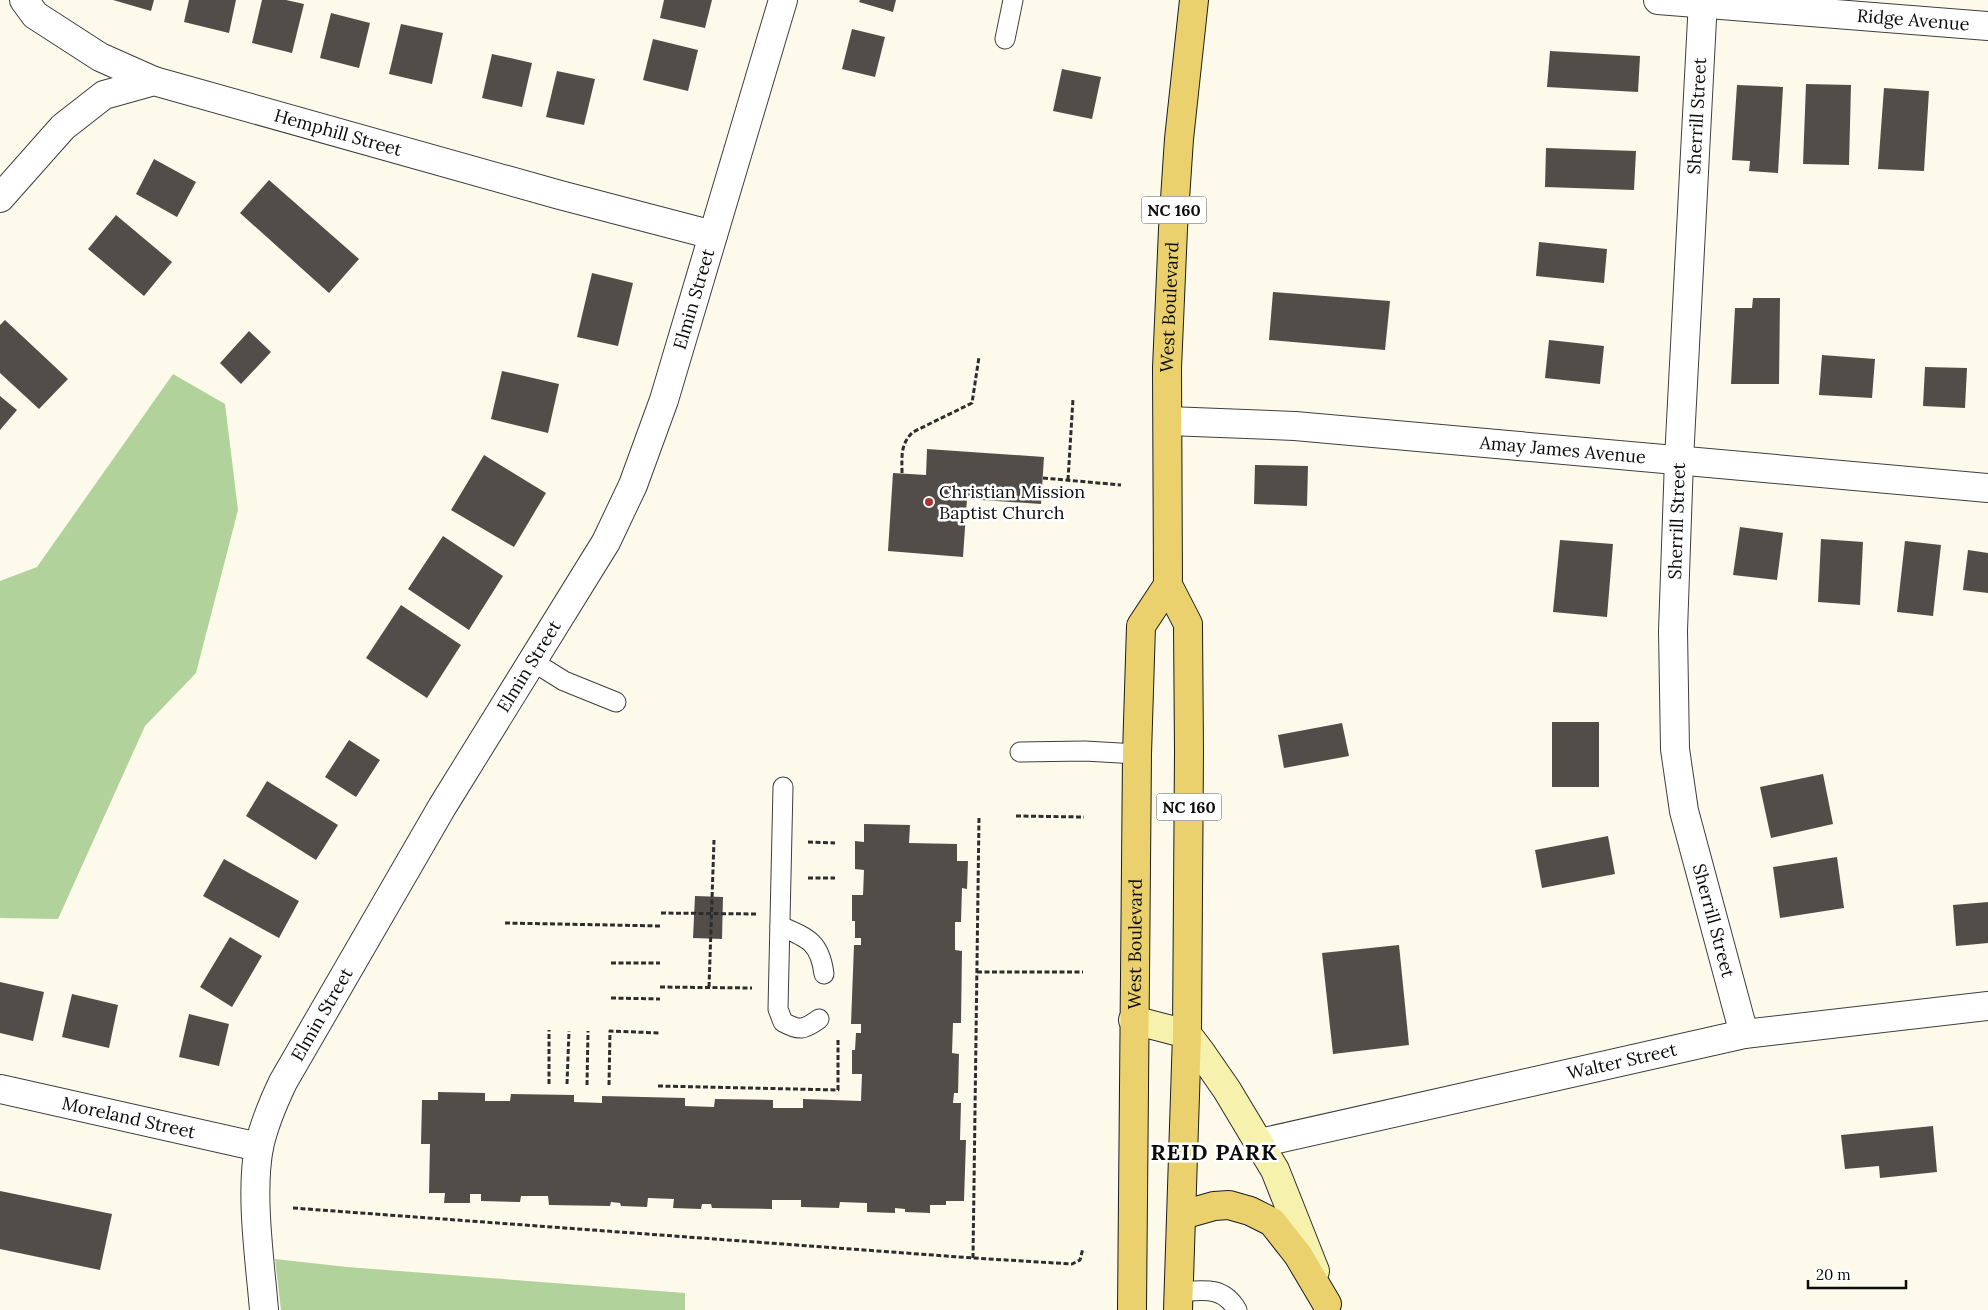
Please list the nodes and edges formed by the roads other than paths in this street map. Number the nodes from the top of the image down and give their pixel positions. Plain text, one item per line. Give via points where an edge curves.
1 (24, 0) edge
2 (783, 0) edge
3 (1013, 0) edge
4 (1194, 0) edge
5 (1658, 0) edge
6 (1703, 2) edge
7 (1988, 26) edge
8 (1005, 39) dead end
9 (154, 80) junction
10 (0, 198) edge
11 (713, 235) junction
12 (1168, 421) junction
13 (1679, 460) junction
14 (1988, 488) edge
15 (1168, 585) junction
16 (532, 661) junction
17 (616, 702) dead end
18 (1020, 752) dead end
19 (1137, 754) junction
20 (783, 787) dead end
21 (780, 926) junction
22 (824, 974) dead end
23 (1988, 1006) edge
24 (819, 1019) dead end
25 (1133, 1020) junction
26 (1187, 1034) junction
27 (1744, 1034) junction
28 (0, 1089) edge
29 (1260, 1143) junction
30 (259, 1146) junction
31 (1182, 1215) junction
32 (1179, 1301) edge
33 (1329, 1307) edge
34 (264, 1310) edge
35 (1132, 1310) edge
36 (1237, 1310) edge

1 - 9 street, Hemphill Street via 35,14 100,57
2 - 11 street, Elmin Street
3 - 8 lane
4 - 12 main road, West Boulevard / NC 160 via 1173,229
5 - 6 street, Ridge Avenue
6 - 7 street, Ridge Avenue
6 - 13 street, Sherrill Street
9 - 10 street via 104,96 63,127
9 - 11 street, Hemphill Street
11 - 16 street, Elmin Street via 664,400 633,485 606,542
12 - 13 street, Amay James Avenue via 1295,426
12 - 15 main road, West Boulevard / NC 160
13 - 14 street, Amay James Avenue
13 - 27 street, Sherrill Street via 1673,632 1675,749 1684,811
15 - 19 main road, West Boulevard / NC 160 via 1141,626
15 - 26 main road, West Boulevard / NC 160 via 1188,624
16 - 17 lane via 564,681
16 - 30 street, Elmin Street via 442,807 283,1082
18 - 19 lane
19 - 25 main road, West Boulevard / NC 160
20 - 21 lane
21 - 22 lane via 807,937 822,956
21 - 24 lane via 778,1009 783,1022 795,1029 807,1027
23 - 27 street, Walter Street
25 - 26 street
25 - 35 main road, West Boulevard / NC 160
26 - 29 street
26 - 31 main road, West Boulevard / NC 160
27 - 29 street, Walter Street
28 - 30 street, Moreland Street
29 - 33 street via 1275,1170
30 - 34 street, Elmin Street via 256,1175
31 - 32 main road, West Boulevard / NC 160
31 - 33 main road via 1229,1205 1272,1222 1298,1255
32 - 36 lane via 1200,1291 1220,1292 1231,1300

